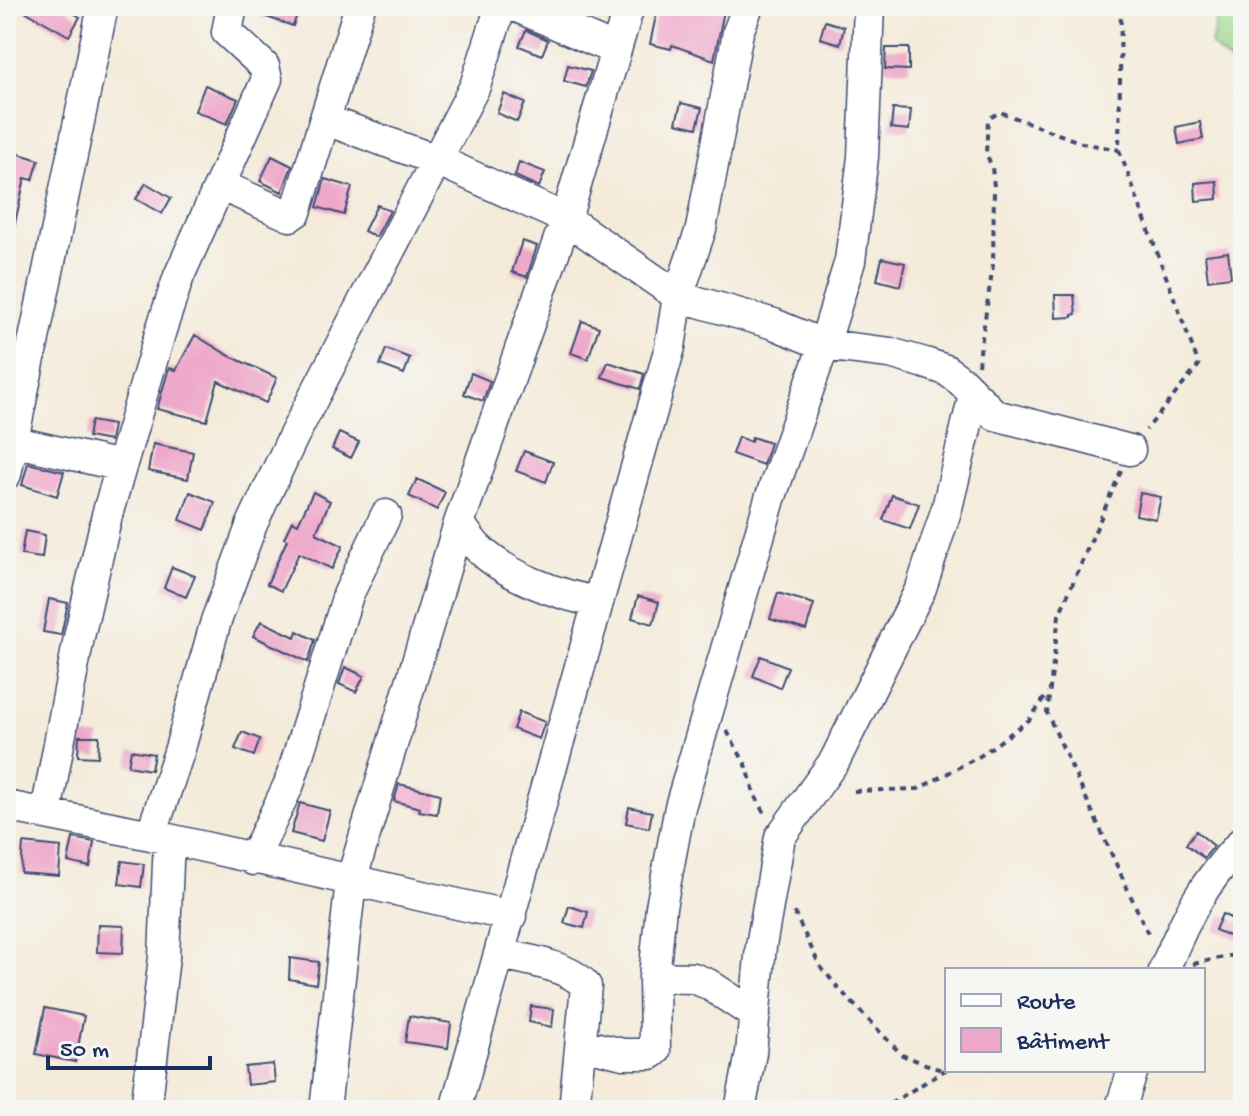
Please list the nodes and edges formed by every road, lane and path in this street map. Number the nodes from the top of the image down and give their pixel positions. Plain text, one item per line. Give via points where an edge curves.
1 (103, 6) edge
2 (232, 6) edge
3 (360, 6) edge
4 (501, 6) edge
5 (515, 6) edge
6 (629, 6) edge
7 (748, 6) edge
8 (869, 6) edge
9 (1121, 6) edge
10 (616, 50) junction
11 (326, 120) junction
12 (1119, 150) junction
13 (439, 161) junction
14 (220, 185) junction
15 (566, 219) junction
16 (678, 296) junction
17 (824, 345) junction
18 (18, 350) edge
19 (974, 395) junction
20 (12, 441) junction
21 (1130, 450) junction
22 (121, 466) junction
23 (6, 474) edge
24 (386, 515) dead end
25 (459, 523) junction
26 (598, 602) junction
27 (1050, 691) junction
28 (710, 701) junction
29 (854, 791) dead end
30 (6, 806) edge
31 (46, 813) junction
32 (780, 837) junction
33 (160, 838) junction
34 (1243, 841) edge
35 (253, 860) junction
36 (351, 881) junction
37 (789, 899) dead end
38 (511, 916) junction
39 (1243, 953) edge
40 (500, 954) junction
41 (1163, 968) edge
42 (1165, 968) edge
43 (1173, 968) edge
44 (654, 977) junction
45 (755, 1015) junction
46 (582, 1044) junction
47 (944, 1069) edge
48 (1132, 1072) edge
49 (146, 1110) edge
50 (325, 1110) edge
51 (455, 1110) edge
52 (574, 1110) edge
53 (740, 1110) edge
54 (880, 1110) edge
55 (1120, 1110) edge

1 - 18 street
2 - 14 street via 227,32 264,66 267,79
3 - 11 street
4 - 13 street via 475,86
5 - 10 street
6 - 10 street
7 - 16 street via 738,32 701,229
8 - 17 street via 863,157 850,261
9 - 12 path
10 - 15 street
11 - 13 street
11 - 14 street via 294,215
12 - 19 path via 1082,143 1000,112 988,119 993,265
12 - 21 path via 1199,365
13 - 15 street
13 - 33 street via 252,524 216,621
14 - 22 street via 179,276
15 - 16 street
15 - 25 street
16 - 17 street
16 - 26 street via 670,347
17 - 19 street via 925,363 946,370
17 - 28 street via 770,499
18 - 20 street
19 - 21 street via 995,415
19 - 32 street via 921,588 835,760
20 - 22 street
20 - 23 street
21 - 27 path via 1059,615
22 - 31 street via 79,637
24 - 35 street via 348,595 289,784
25 - 26 street via 478,548 508,568 549,590
25 - 36 street
26 - 38 street
27 - 29 path via 1029,720 980,756 918,789
27 - 41 path via 1047,713
28 - 32 path
28 - 44 street via 677,822
30 - 31 street
31 - 33 street
32 - 45 street
33 - 35 street
33 - 49 street via 164,957
34 - 42 street via 1217,867 1190,908
35 - 36 street
36 - 38 street
36 - 50 street
37 - 47 path via 820,966 840,990 902,1055
38 - 40 street
39 - 43 path
40 - 46 street via 542,962 584,983
40 - 51 street
44 - 45 street via 693,978
44 - 46 street via 654,1053 623,1054
45 - 53 street
46 - 52 street
47 - 54 path
48 - 55 street

